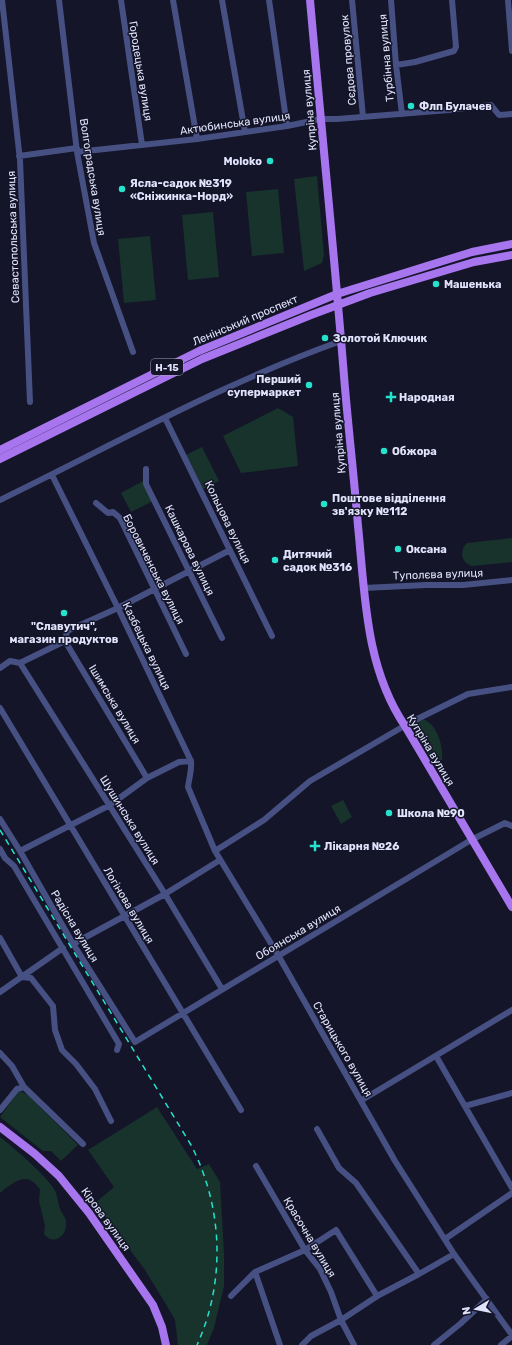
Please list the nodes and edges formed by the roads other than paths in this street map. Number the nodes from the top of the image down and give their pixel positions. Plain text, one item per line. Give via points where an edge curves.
1 (2, 0) edge
2 (59, 0) edge
3 (120, 0) edge
4 (174, 0) edge
5 (222, 0) edge
6 (269, 0) edge
7 (310, 0) edge
8 (352, 0) edge
9 (391, 0) edge
10 (452, 0) edge
11 (508, 0) edge
12 (512, 51) edge
13 (396, 65) junction
14 (402, 114) junction
15 (512, 114) edge
16 (364, 117) junction
17 (321, 119) junction
18 (287, 126) junction
19 (245, 132) junction
20 (197, 139) junction
21 (142, 145) junction
22 (77, 150) junction
23 (19, 156) junction
24 (512, 244) edge
25 (512, 255) edge
26 (337, 294) junction
27 (338, 306) junction
28 (341, 341) junction
29 (133, 352) dead end
30 (30, 402) dead end
31 (165, 418) junction
32 (0, 450) edge
33 (0, 459) edge
34 (146, 469) dead end
35 (52, 475) junction
36 (0, 500) edge
37 (96, 503) dead end
38 (230, 550) junction
39 (190, 572) junction
40 (512, 580) edge
41 (364, 588) junction
42 (154, 589) junction
43 (118, 608) junction
44 (272, 636) dead end
45 (222, 638) dead end
46 (65, 640) junction
47 (186, 654) dead end
48 (20, 663) junction
49 (0, 668) edge
50 (512, 687) edge
51 (0, 708) edge
52 (405, 726) junction
53 (191, 761) junction
54 (147, 778) junction
55 (110, 805) junction
56 (0, 819) edge
57 (70, 825) junction
58 (512, 826) edge
59 (471, 840) junction
60 (0, 848) edge
61 (20, 851) junction
62 (215, 851) junction
63 (4, 856) junction
64 (220, 860) junction
65 (0, 862) edge
66 (165, 894) junction
67 (512, 907) edge
68 (124, 916) junction
69 (0, 938) edge
70 (73, 943) junction
71 (63, 948) junction
72 (278, 955) junction
73 (22, 977) junction
74 (222, 989) junction
75 (0, 992) edge
76 (512, 1010) edge
77 (183, 1012) junction
78 (135, 1042) joint
79 (117, 1050) dead end
80 (0, 1053) edge
81 (436, 1056) junction
82 (24, 1087) junction
83 (512, 1093) edge
84 (362, 1100) junction
85 (465, 1106) junction
86 (0, 1110) edge
87 (241, 1110) dead end
88 (111, 1121) dead end
89 (0, 1127) edge
90 (317, 1129) dead end
91 (83, 1144) dead end
92 (256, 1166) dead end
93 (512, 1188) edge
94 (512, 1193) edge
95 (445, 1239) junction
96 (305, 1250) junction
97 (454, 1254) junction
98 (255, 1272) junction
99 (419, 1274) junction
100 (231, 1296) dead end
101 (377, 1296) junction
102 (487, 1299) junction
103 (341, 1320) junction
104 (512, 1335) edge
105 (166, 1345) edge
106 (280, 1345) edge
107 (302, 1345) edge
108 (354, 1345) edge
109 (434, 1345) edge
110 (501, 1345) edge

1 - 23 street, Севастопольська вулиця
2 - 22 street, Волгоградська вулиця
3 - 21 street, Городецька вулиця
4 - 20 street
5 - 19 street
6 - 18 street
7 - 17 main road, Купріна вулиця
8 - 16 street, Сєдова провулок
9 - 13 street, Турбінна вулиця
10 - 13 street via 456,47 454,51
11 - 12 street
13 - 14 street, Турбінна вулиця
14 - 15 street, Актюбинська вулиця via 492,105 499,115
14 - 16 street, Актюбинська вулиця
16 - 17 street, Актюбинська вулиця
17 - 18 street, Актюбинська вулиця
17 - 26 main road, Купріна вулиця
18 - 19 street, Актюбинська вулиця
19 - 20 street, Актюбинська вулиця
20 - 21 street, Актюбинська вулиця
21 - 22 street, Актюбинська вулиця
22 - 23 street, Актюбинська вулиця
22 - 29 street, Волгоградська вулиця via 94,243
23 - 30 street, Севастопольська вулиця
24 - 26 main road, Ленінський проспект / Н-15 via 472,252
25 - 27 main road, Ленінський проспект / Н-15 via 467,264 370,293
26 - 27 main road, Купріна вулиця
26 - 32 main road, Ленінський проспект / Н-15 via 199,351
27 - 28 main road, Купріна вулиця
27 - 33 main road, Ленінський проспект / Н-15 via 202,359
28 - 31 street via 311,351
28 - 41 main road, Купріна вулиця
31 - 35 street
31 - 38 street, Кольцова вулиця
34 - 39 street, Кашкарова вулиця via 146,484
35 - 36 street
35 - 43 street, Казбецька вулиця
37 - 42 street, Боровиченська вулиця via 108,513 113,512 120,518
38 - 39 street
38 - 44 street, Кольцова вулиця
39 - 42 street
39 - 45 street, Кашкарова вулиця
40 - 41 street, Туполєва вулиця via 463,585
41 - 52 main road, Купріна вулиця via 369,633 377,664 386,693
42 - 43 street
42 - 47 street, Боровиченська вулиця
43 - 46 street via 67,631
43 - 53 street, Казбецька вулиця
46 - 48 street
46 - 54 street, Ішимська вулиця
48 - 49 street via 10,661
48 - 55 street, Шушинська вулиця
50 - 52 street via 468,694
51 - 57 street, Логінова вулиця
52 - 59 main road, Купріна вулиця
52 - 62 street via 310,781 264,820
53 - 54 street via 179,762
53 - 62 street, Старицького вулиця via 192,770 188,787
54 - 55 street
55 - 57 street
55 - 66 street, Шушинська вулиця
56 - 61 street, Радісна вулиця
57 - 61 street
57 - 68 street, Логінова вулиця
58 - 59 street via 505,823
59 - 67 main road, Купріна вулиця
59 - 72 street, Обоянська вулиця
60 - 63 street, Радісна вулиця
61 - 70 street, Радісна вулиця
62 - 64 street, Старицького вулиця
63 - 65 street
63 - 71 street, Радісна вулиця via 14,866
64 - 66 street
64 - 72 street, Старицького вулиця
66 - 68 street
66 - 74 street, Шушинська вулиця
68 - 70 street
68 - 77 street, Логінова вулиця
69 - 73 street
70 - 78 street, Радісна вулиця
71 - 73 street
71 - 79 street, Радісна вулиця via 119,1044
72 - 74 street, Обоянська вулиця
72 - 84 street, Старицького вулиця
73 - 75 street
73 - 88 street via 31,978 53,1006 55,1030 62,1050 95,1089
74 - 77 street, Обоянська вулиця
76 - 81 street
77 - 78 street, Обоянська вулиця
77 - 87 street, Логінова вулиця
80 - 82 street via 12,1066
81 - 84 street
81 - 85 street
82 - 86 street via 17,1089
82 - 91 street
83 - 85 street
84 - 95 street, Старицького вулиця via 395,1161
85 - 93 street
89 - 105 main road, Кірова вулиця via 59,1176 89,1213 153,1305
90 - 99 street via 338,1168 356,1183
92 - 96 street, Красочна вулиця
94 - 95 street
95 - 97 street, Старицького вулиця
96 - 98 street
96 - 101 street via 336,1230
96 - 103 street, Красочна вулиця via 320,1269
97 - 99 street
97 - 102 street, Старицького вулиця
98 - 100 street
98 - 106 street
99 - 101 street
101 - 103 street
102 - 104 street, Старицького вулиця
102 - 109 street
103 - 107 street via 311,1336
103 - 108 street, Красочна вулиця
104 - 110 street

